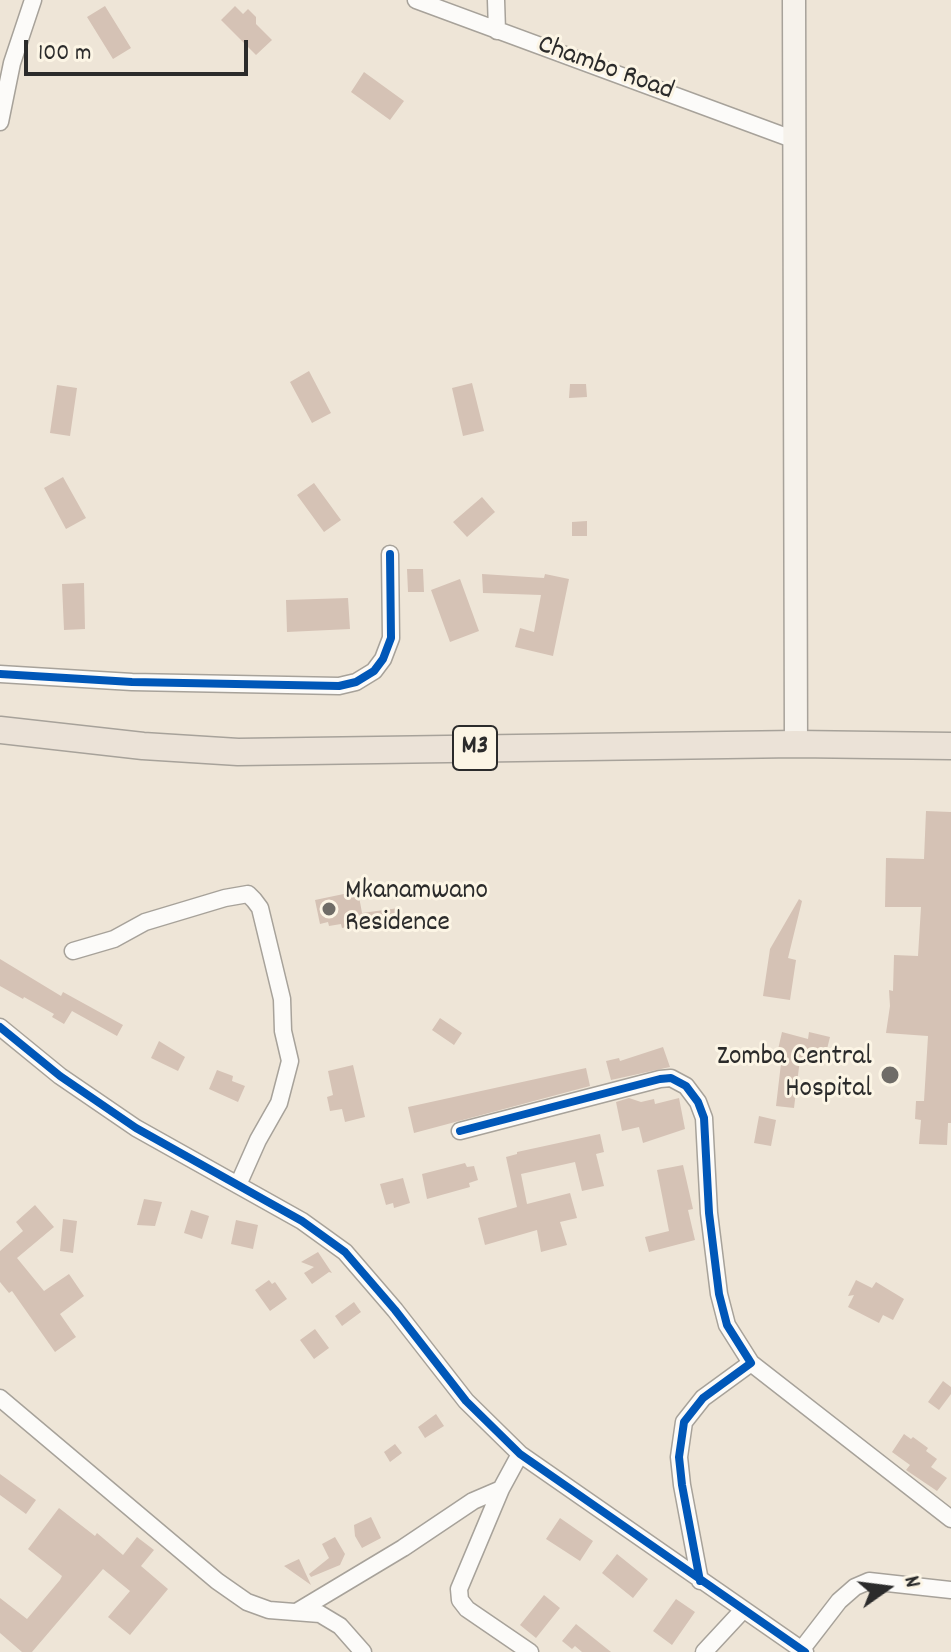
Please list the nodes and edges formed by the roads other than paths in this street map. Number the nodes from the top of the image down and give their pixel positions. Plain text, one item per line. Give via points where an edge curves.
1 (33, 0) edge
2 (416, 0) edge
3 (496, 0) edge
4 (794, 0) edge
5 (497, 31) junction
6 (0, 122) edge
7 (795, 140) junction
8 (390, 554) dead end
9 (0, 674) edge
10 (0, 730) edge
11 (796, 744) junction
12 (951, 746) edge
13 (73, 951) dead end
14 (0, 1027) edge
15 (460, 1131) dead end
16 (238, 1185) junction
17 (751, 1363) junction
18 (0, 1398) edge
19 (520, 1454) junction
20 (501, 1489) junction
21 (951, 1519) edge
22 (700, 1581) junction
23 (951, 1590) edge
24 (743, 1610) junction
25 (298, 1611) junction
26 (803, 1651) edge
27 (363, 1652) edge
28 (530, 1652) edge
29 (704, 1652) edge

1 - 6 street
2 - 5 street, Chambo Road
3 - 5 street
4 - 7 main road
5 - 7 street, Chambo Road
7 - 11 main road
8 - 9 street via 391,638 374,671 356,682 339,686
10 - 11 highway, M3 via 238,752
11 - 12 highway, M3
13 - 16 street via 225,898 248,894 260,908 282,999 290,1061 279,1103
14 - 16 street via 136,1128
15 - 17 street via 660,1079 686,1086 704,1118 719,1294 727,1325
16 - 19 street via 345,1252 466,1401
17 - 21 street
17 - 22 street via 703,1398 684,1422 679,1457
18 - 25 street via 217,1581 247,1602 269,1610
19 - 20 street
19 - 22 street
20 - 25 street via 473,1501
20 - 28 street via 462,1578 460,1600
22 - 24 street
23 - 26 street via 869,1581 839,1601
24 - 26 street
24 - 29 street
25 - 27 street via 320,1614 340,1626

